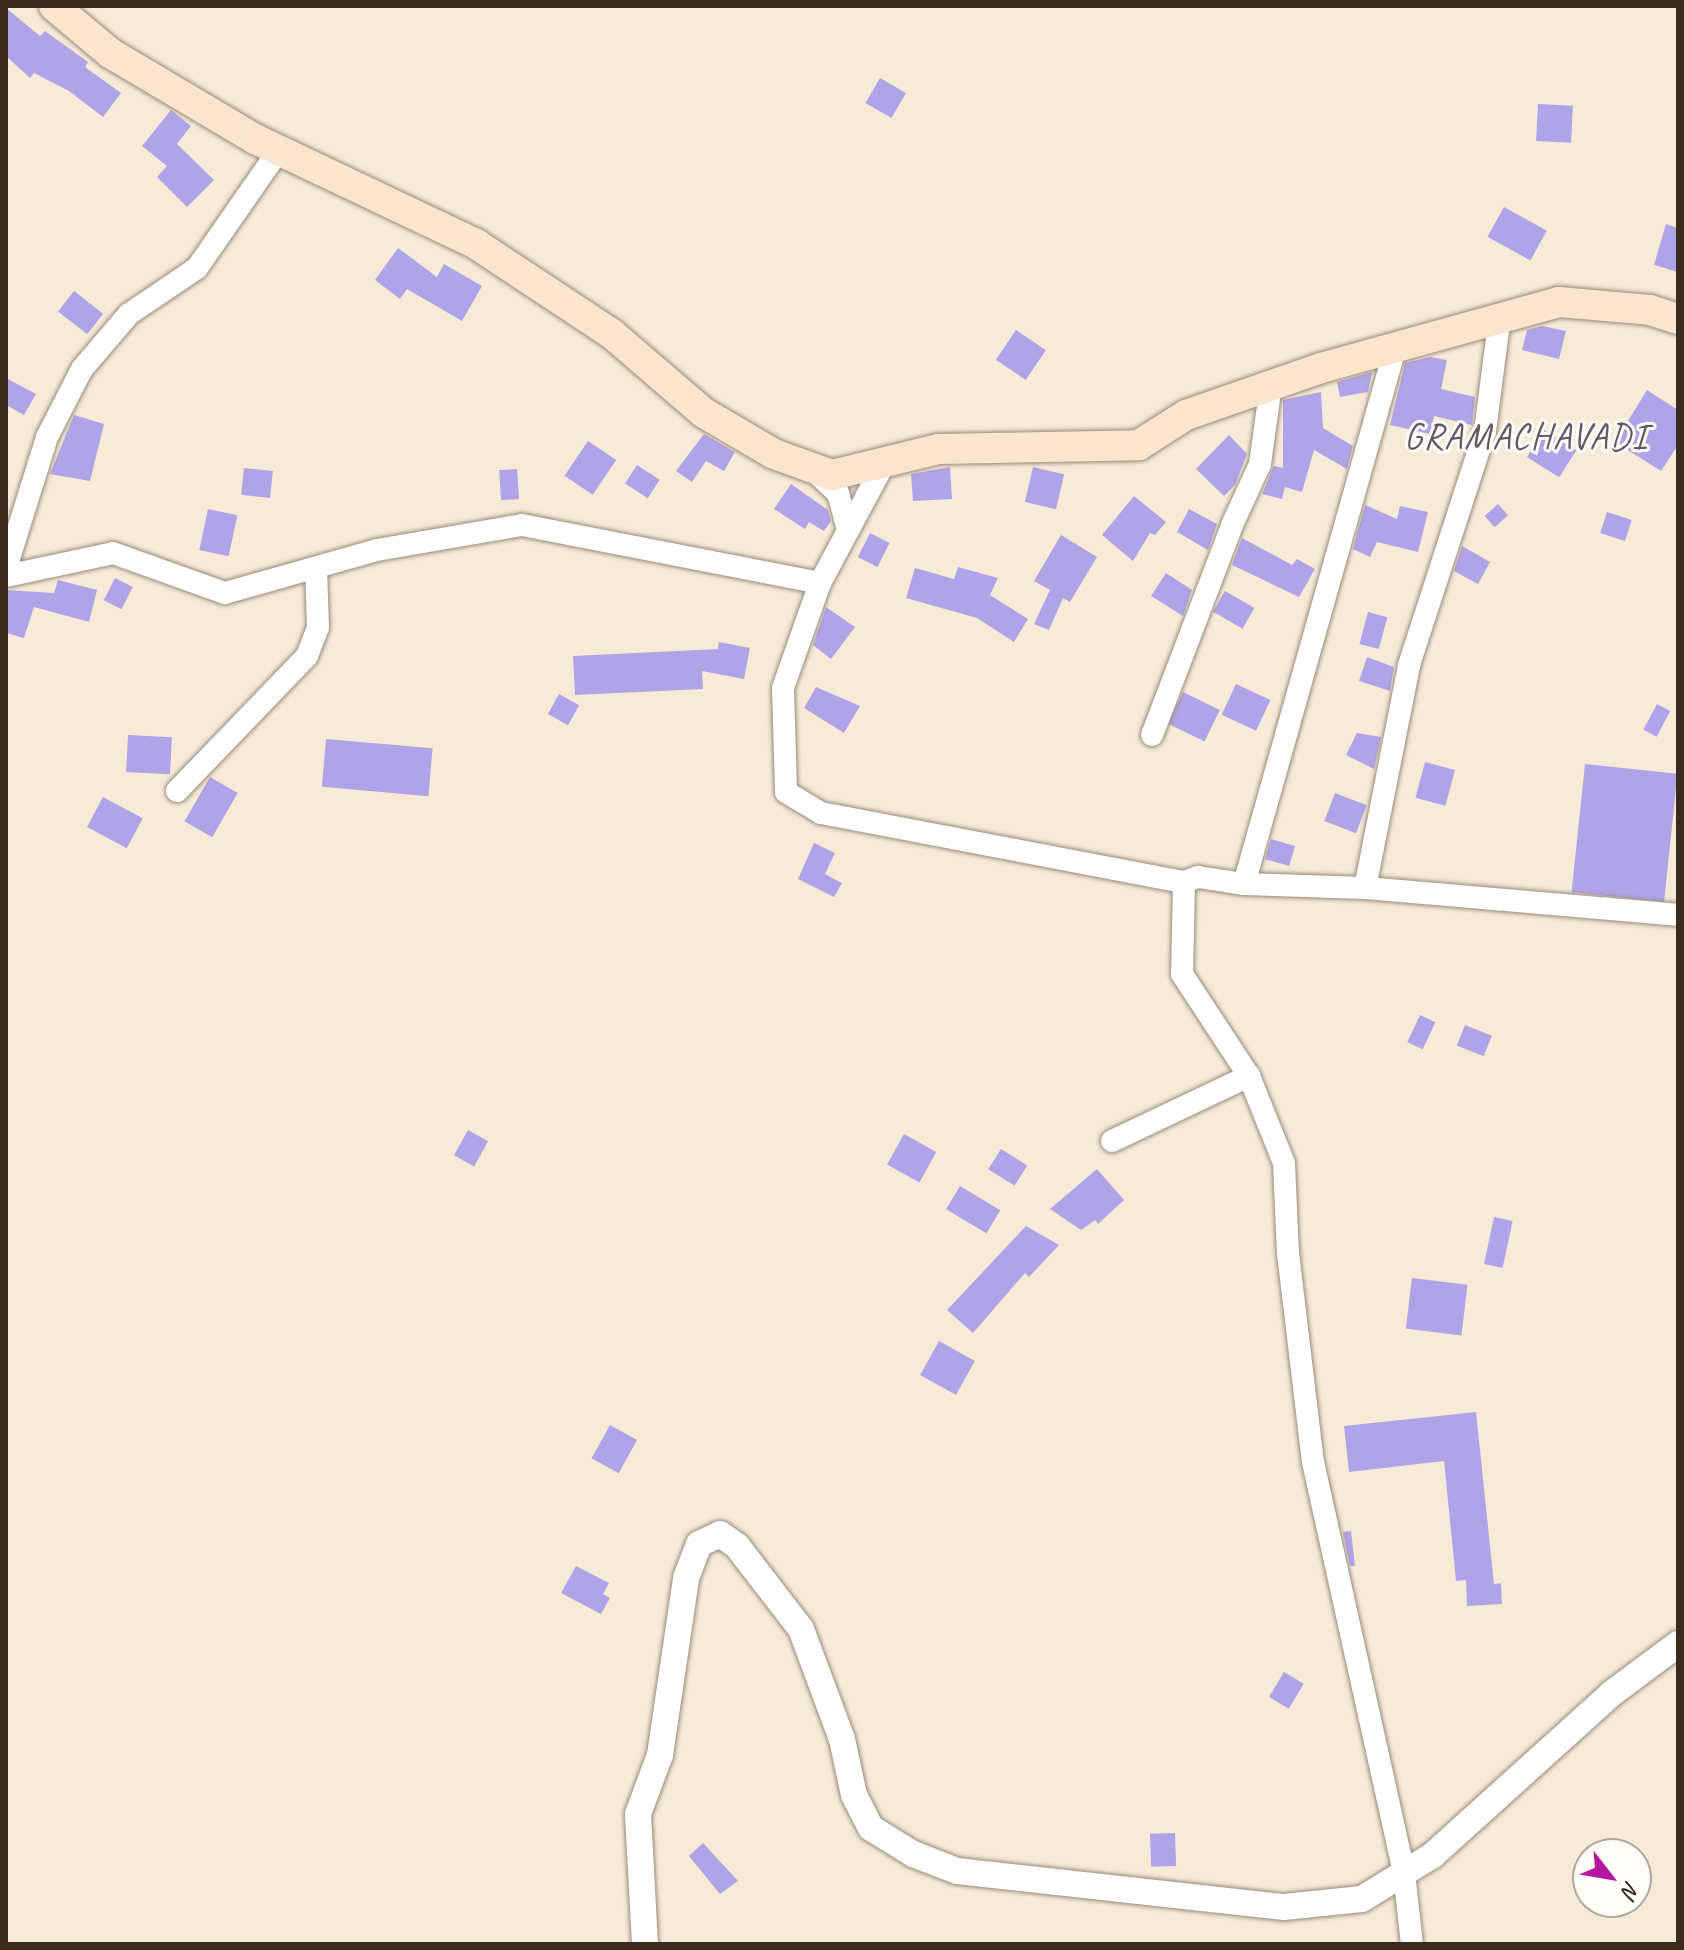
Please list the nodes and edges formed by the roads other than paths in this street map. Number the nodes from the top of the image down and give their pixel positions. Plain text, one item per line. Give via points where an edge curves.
1 (54, 6) edge
2 (279, 150) junction
3 (1500, 316) junction
4 (1678, 319) edge
5 (1396, 345) junction
6 (1271, 385) junction
7 (885, 462) junction
8 (809, 467) junction
9 (848, 530) junction
10 (6, 568) edge
11 (316, 568) junction
12 (6, 576) edge
13 (820, 583) junction
14 (1152, 735) dead end
15 (177, 791) dead end
16 (1184, 882) junction
17 (1244, 884) junction
18 (1365, 888) junction
19 (1678, 915) edge
20 (1249, 1076) junction
21 (1112, 1141) dead end
22 (1678, 1644) edge
23 (1404, 1873) junction
24 (645, 1944) edge
25 (1412, 1944) edge

1 - 2 main road via 110,53
2 - 8 main road via 476,244 612,334 704,413 774,454
2 - 10 street via 197,268 129,314 82,369 47,437
3 - 4 main road via 1559,302 1650,310
3 - 5 main road
3 - 18 street via 1485,431 1409,665
5 - 6 main road
5 - 17 street
6 - 7 main road via 1186,415 1139,445 939,449
6 - 14 street via 1260,464
7 - 8 main road via 832,475
7 - 9 street
8 - 9 street via 838,493
9 - 13 street
11 - 12 street via 225,593 113,553
11 - 13 street via 377,550 522,525
11 - 15 street via 318,627 307,656
13 - 16 street via 783,688 786,792 821,813
16 - 17 street via 1198,877
16 - 20 street via 1182,974
17 - 18 street
18 - 19 street
20 - 21 street
20 - 23 street via 1284,1163 1288,1253 1313,1462
22 - 23 street via 1611,1694 1433,1855
23 - 24 street via 1362,1899 1284,1907 957,1871 913,1854 871,1828 854,1795 842,1739 801,1629 737,1546 720,1534 699,1544 686,1578 660,1755 638,1814
23 - 25 street

